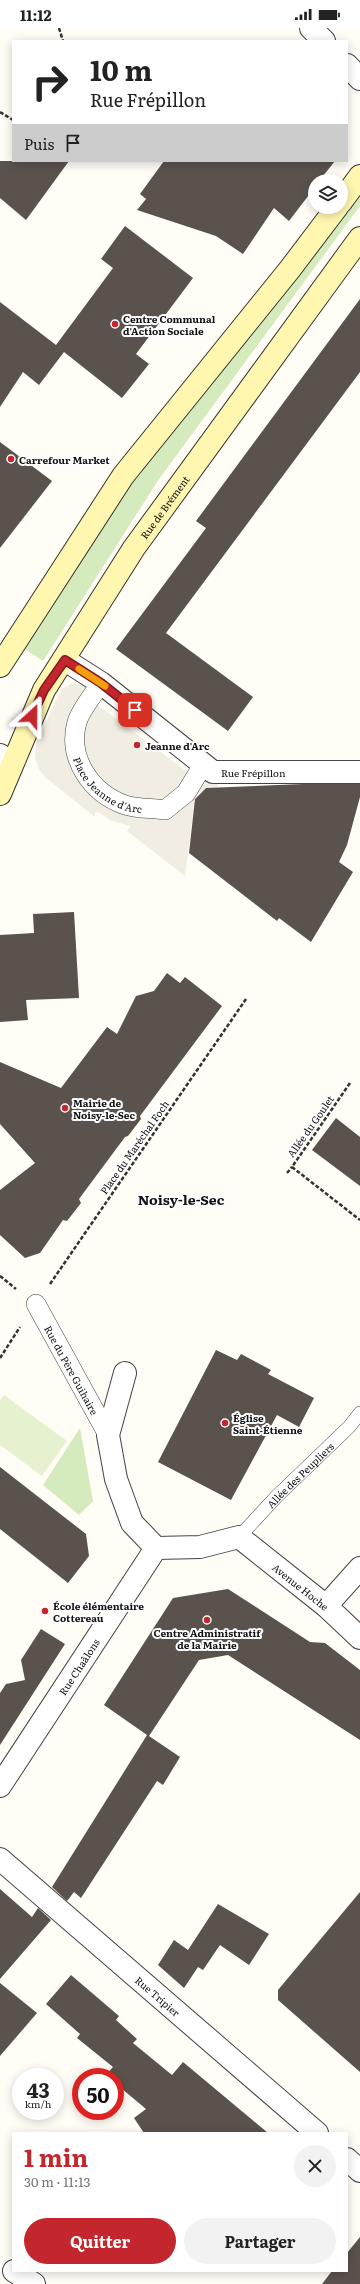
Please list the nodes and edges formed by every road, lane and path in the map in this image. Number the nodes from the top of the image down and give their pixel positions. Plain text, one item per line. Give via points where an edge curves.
1 (59, 28) edge
2 (63, 40) edge
3 (348, 66) edge
4 (360, 79) edge
5 (0, 112) edge
6 (12, 119) edge
7 (360, 176) edge
8 (348, 192) edge
9 (332, 214) edge
10 (360, 238) edge
11 (65, 660) junction
12 (0, 666) edge
13 (101, 683) junction
14 (5, 761) edge
15 (202, 764) junction
16 (360, 772) edge
17 (0, 794) edge
18 (246, 999) dead end
19 (350, 1083) dead end
20 (292, 1167) junction
21 (287, 1173) dead end
22 (360, 1220) edge
23 (36, 1304) junction
24 (0, 1358) edge
25 (125, 1373) dead end
26 (360, 1413) edge
27 (108, 1436) junction
28 (239, 1537) junction
29 (156, 1548) junction
30 (360, 1568) edge
31 (326, 1606) junction
32 (360, 1638) edge
33 (0, 1786) edge
34 (0, 1859) edge
35 (316, 2132) edge
36 (348, 2160) edge
37 (360, 2171) edge
38 (0, 2262) edge
39 (12, 2270) edge
40 (16, 2272) edge
41 (34, 2284) edge

1 - 2 path
3 - 4 street
5 - 6 path
7 - 8 main road
9 - 12 main road via 123,476
10 - 11 main road, Rue de Brément via 134,548
11 - 13 street, Rue Frépillon
11 - 14 main road, Rue de Brément via 44,690
13 - 15 street, Rue Frépillon
13 - 15 street, Place Jeanne d'Arc via 77,721 74,750 84,774 101,793 126,805 165,810 186,793
14 - 17 main road, Rue de Brément
15 - 16 street, Rue Frépillon via 213,772
18 - 23 path, Place du Maréchal Foch
19 - 20 path, Allée du Goulet
20 - 21 path
20 - 22 path, Allée du Goulet
23 - 24 path, Place du Maréchal Foch
23 - 27 street, Rue du Père Guihaire
25 - 27 street
26 - 28 lane, Allée des Peupliers
27 - 29 street via 116,1479 132,1523
28 - 29 street via 200,1547
28 - 31 street, Avenue Hoche
29 - 33 street, Rue Chaâlons
30 - 31 street
31 - 32 street, Avenue Hoche
34 - 35 street, Rue Tripier
36 - 37 street
38 - 39 street
40 - 41 street

